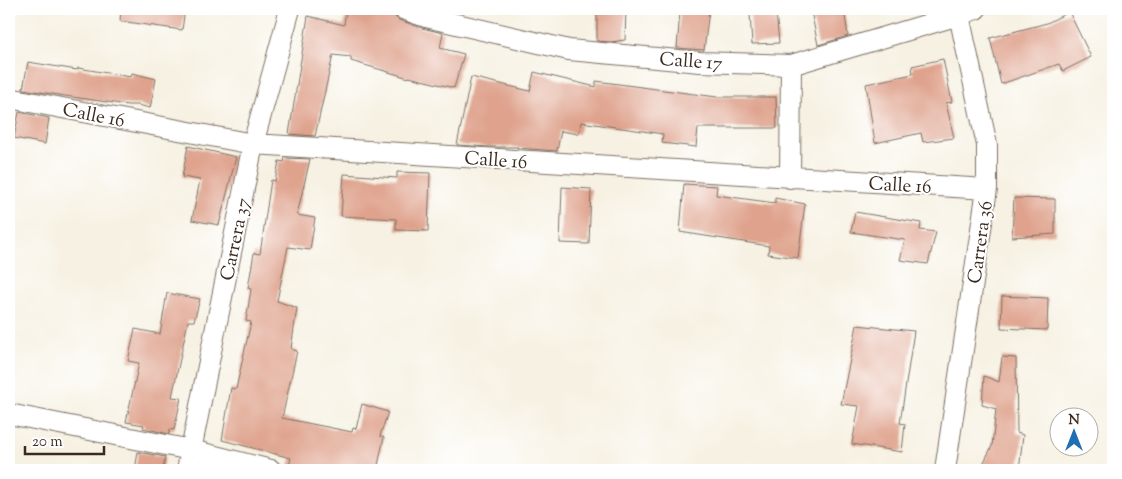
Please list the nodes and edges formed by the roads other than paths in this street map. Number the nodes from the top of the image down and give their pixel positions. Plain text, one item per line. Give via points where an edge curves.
1 (290, 9) edge
2 (403, 9) edge
3 (968, 12) edge
4 (791, 65) junction
5 (9, 98) edge
6 (254, 144) junction
7 (790, 178) junction
8 (987, 189) junction
9 (9, 414) edge
10 (191, 450) junction
11 (187, 470) edge
12 (271, 470) edge
13 (946, 470) edge

1 - 6 street, Carrera 37
2 - 4 street, Calle 17 via 569,50 700,62
3 - 4 street, Calle 17
3 - 8 street, Carrera 36 via 987,145
4 - 7 street
5 - 6 street, Calle 16
6 - 7 street, Calle 16
6 - 10 street, Carrera 37
7 - 8 street, Calle 16
8 - 13 street, Carrera 36
9 - 10 street
10 - 11 street, Carrera 37
10 - 12 street

